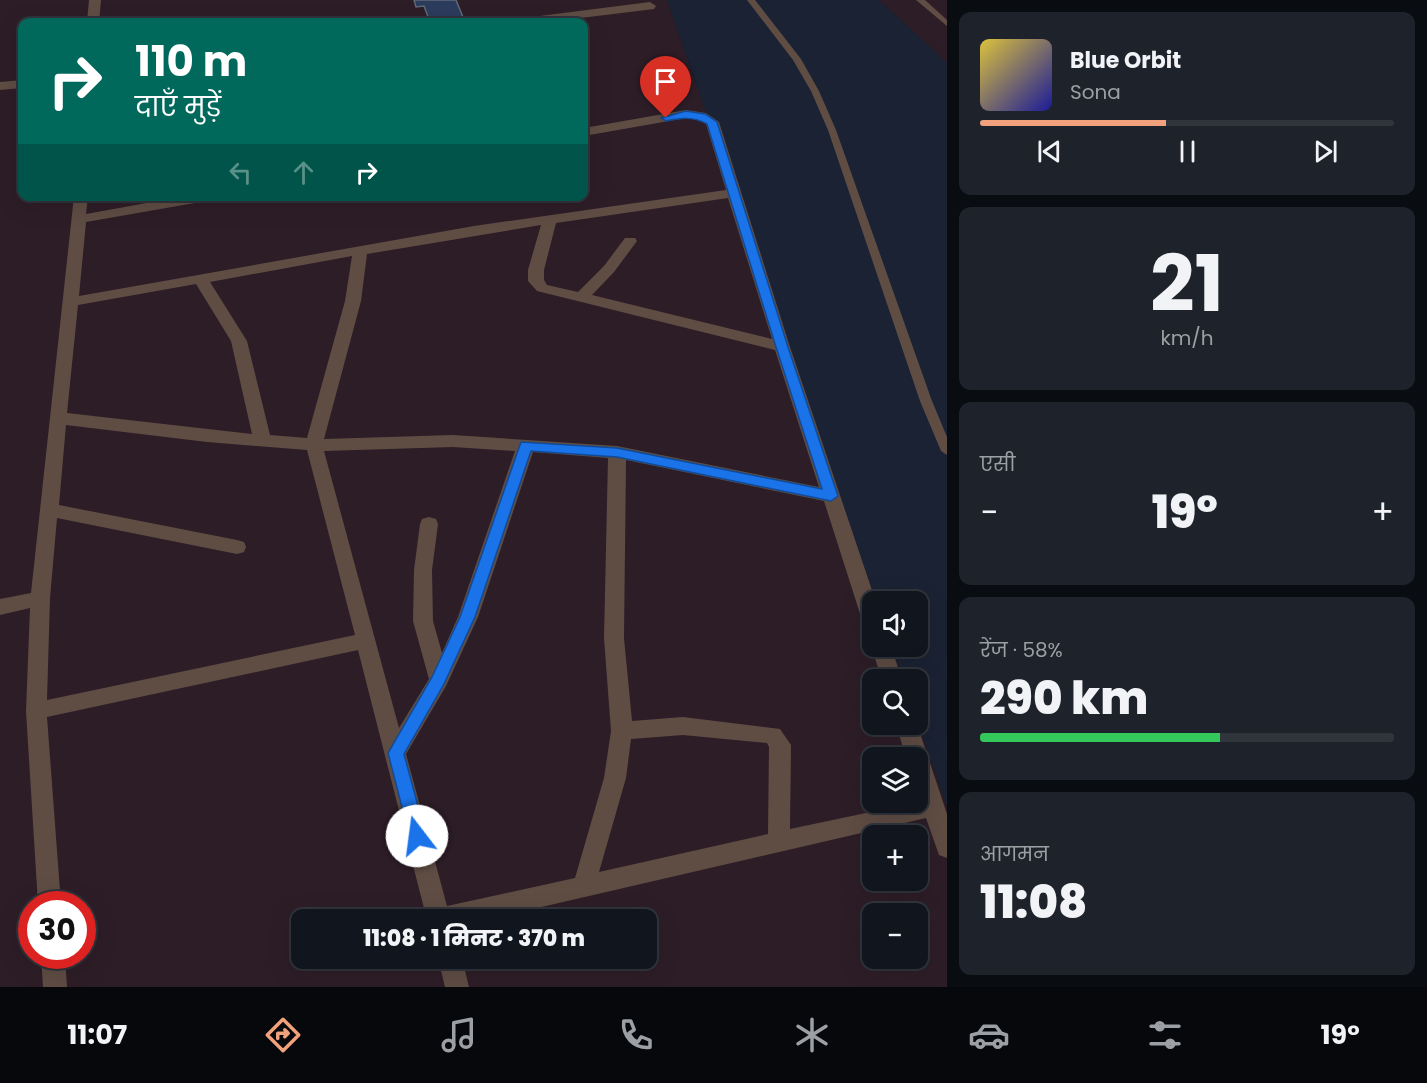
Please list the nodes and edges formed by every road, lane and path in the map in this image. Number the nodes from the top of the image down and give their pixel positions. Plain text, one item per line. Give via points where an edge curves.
1 (95, 0) edge
2 (751, 0) edge
3 (920, 0) edge
4 (650, 6) dead end
5 (93, 18) edge
6 (556, 18) edge
7 (947, 24) edge
8 (18, 84) edge
9 (0, 86) edge
10 (588, 131) edge
11 (732, 192) junction
12 (81, 201) edge
13 (183, 201) edge
14 (80, 219) junction
15 (550, 219) junction
16 (630, 241) dead end
17 (360, 249) junction
18 (200, 278) junction
19 (581, 298) junction
20 (70, 302) junction
21 (782, 347) junction
22 (60, 419) junction
23 (262, 440) junction
24 (314, 445) junction
25 (526, 446) junction
26 (617, 452) junction
27 (947, 452) edge
28 (831, 496) junction
29 (50, 510) junction
30 (429, 524) dead end
31 (237, 548) dead end
32 (862, 591) edge
33 (40, 598) junction
34 (0, 607) edge
35 (366, 640) junction
36 (439, 680) junction
37 (36, 711) junction
38 (622, 731) junction
39 (396, 753) junction
40 (928, 789) edge
41 (934, 807) junction
42 (779, 842) junction
43 (947, 848) edge
44 (584, 886) junction
45 (48, 891) edge
46 (436, 909) edge
47 (483, 909) edge
48 (53, 969) edge
49 (453, 969) edge
50 (55, 987) edge
51 (457, 987) edge

1 - 5 street
2 - 27 lane via 797,59 832,130
3 - 7 lane
4 - 6 street
8 - 9 street
10 - 11 street via 686,114 701,116 712,122
11 - 15 street
11 - 21 street
12 - 14 street
13 - 14 street
14 - 20 street
15 - 17 street
15 - 19 street via 536,281 553,292
16 - 19 street
17 - 18 street
17 - 24 street via 348,324
18 - 20 street
18 - 23 street via 238,341
19 - 21 street
20 - 22 street
21 - 28 street
22 - 23 street
22 - 29 street
23 - 24 street
24 - 25 street via 453,441
24 - 35 street
25 - 26 street
25 - 36 street via 476,595
26 - 28 street
26 - 38 street via 614,638
28 - 32 street
29 - 31 street
29 - 33 street
30 - 36 street via 423,570 423,621
33 - 34 street
33 - 37 street
35 - 37 street
35 - 39 street
36 - 39 street
37 - 45 street
38 - 42 street via 683,726 773,735 780,745
38 - 44 street via 615,778
39 - 46 street
40 - 41 street
41 - 42 street
41 - 43 street
42 - 44 street
44 - 47 street
48 - 50 street
49 - 51 street

